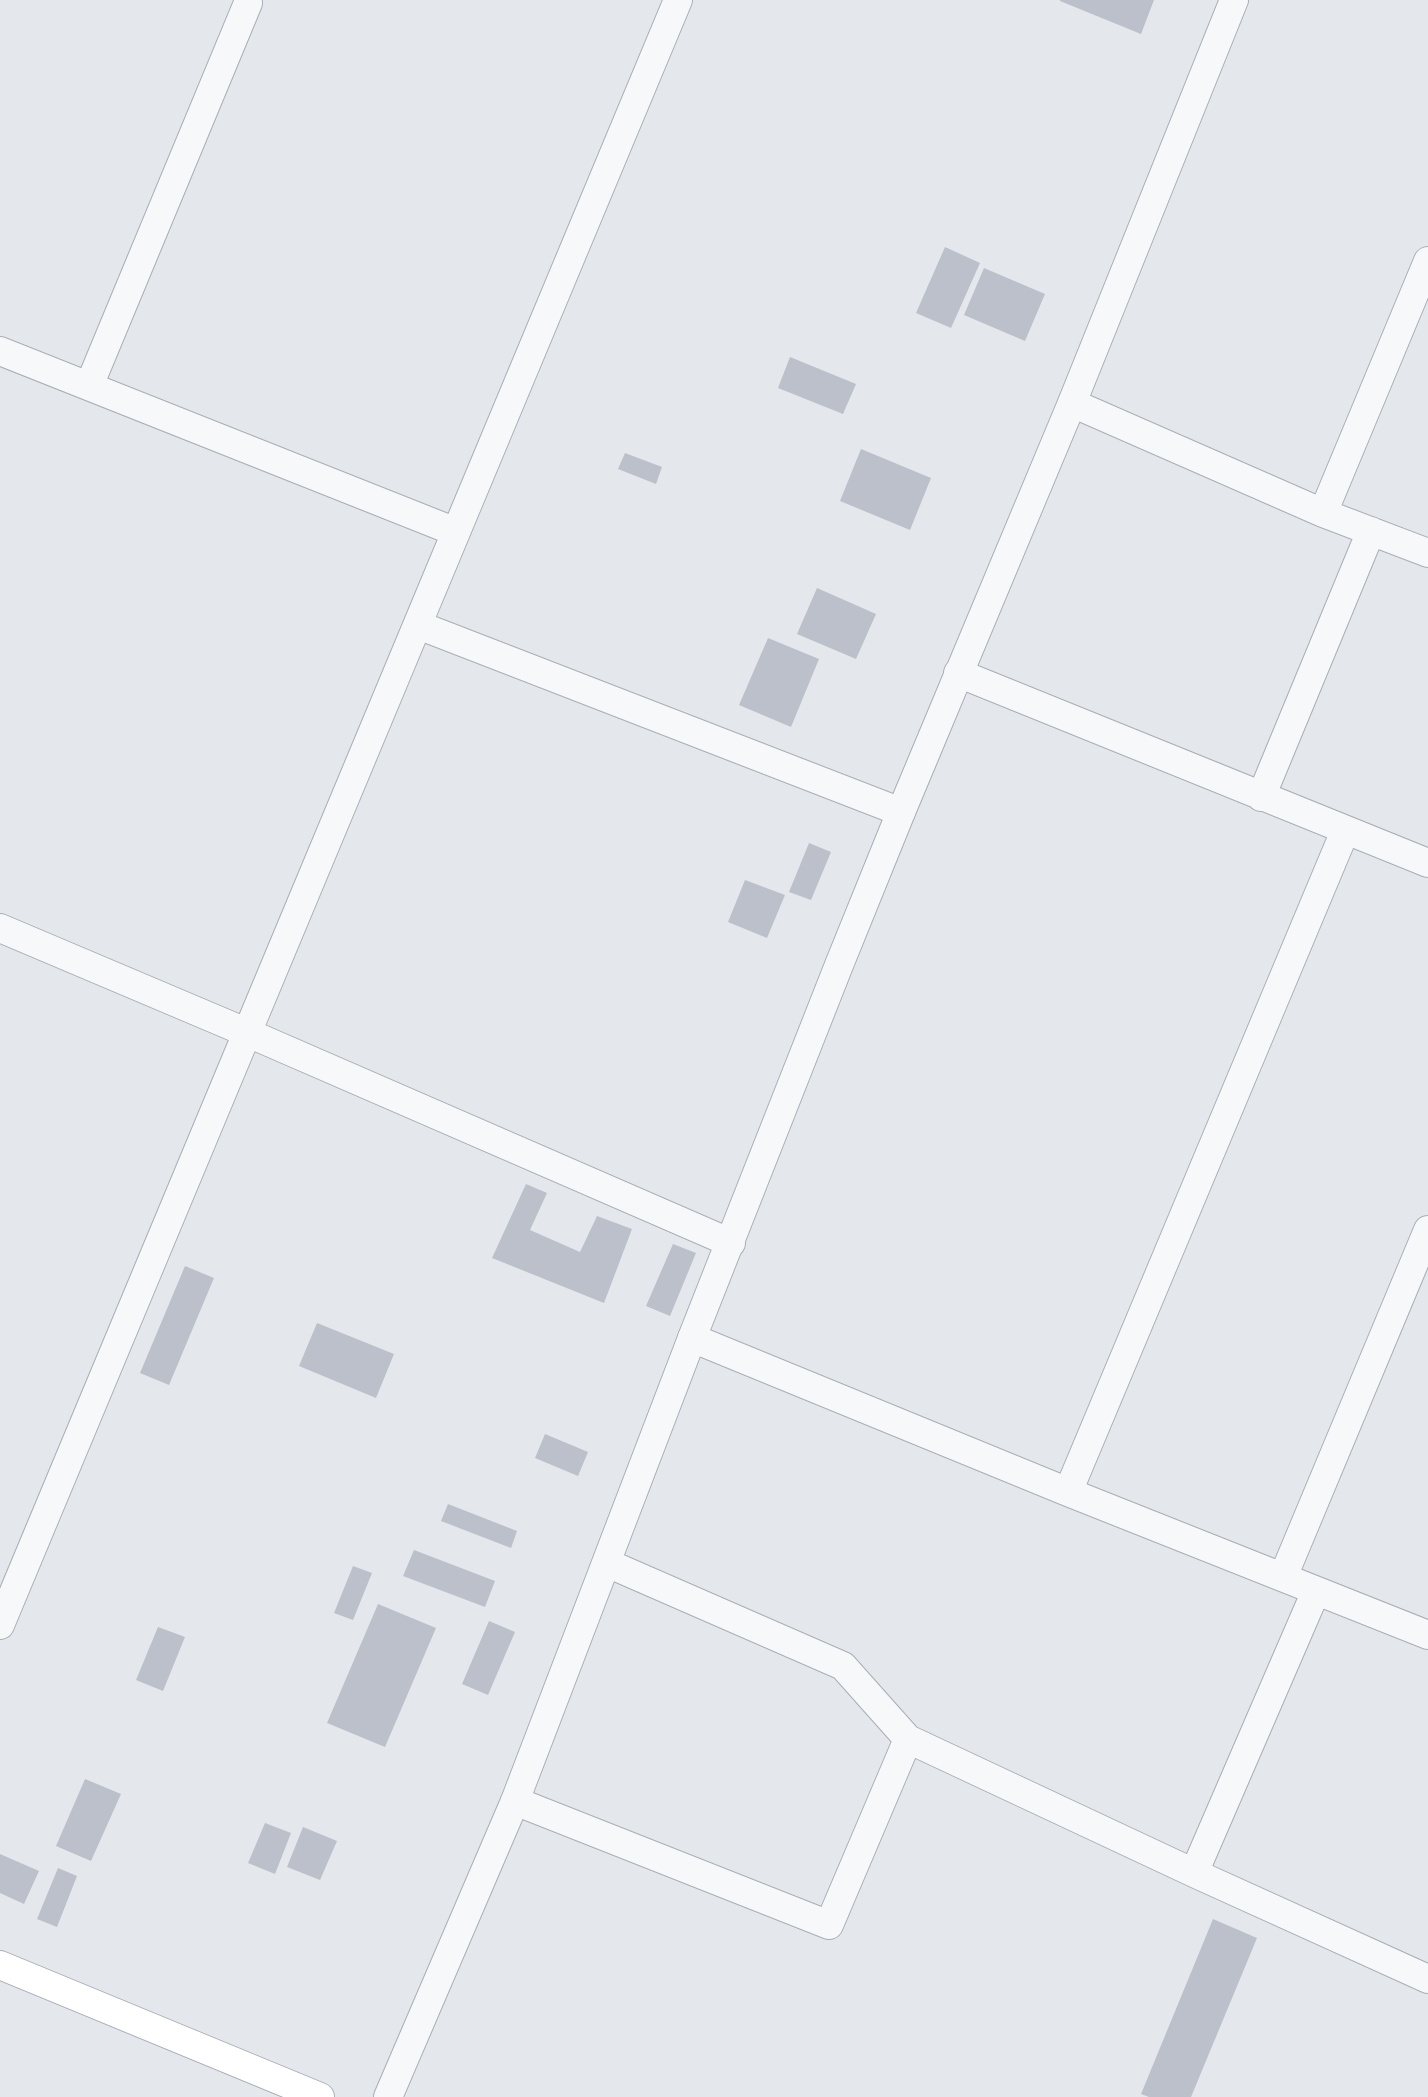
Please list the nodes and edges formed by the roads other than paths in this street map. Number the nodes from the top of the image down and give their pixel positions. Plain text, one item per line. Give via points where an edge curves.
1 (678, 0) edge
2 (1234, 0) edge
3 (248, 3) dead end
4 (1428, 261) edge
5 (0, 351) edge
6 (89, 386) junction
7 (1072, 403) junction
8 (1323, 513) junction
9 (1371, 530) junction
10 (456, 532) junction
11 (1428, 553) edge
12 (418, 625) junction
13 (958, 673) junction
14 (1261, 797) junction
15 (901, 812) junction
16 (1345, 831) junction
17 (1428, 863) edge
18 (0, 928) edge
19 (248, 1033) junction
20 (1428, 1230) edge
21 (731, 1243) junction
22 (692, 1338) junction
23 (1068, 1492) junction
24 (607, 1562) junction
25 (1283, 1577) junction
26 (1316, 1591) junction
27 (0, 1625) edge
28 (1428, 1635) edge
29 (908, 1739) junction
30 (515, 1801) junction
31 (1194, 1873) junction
32 (0, 1965) edge
33 (1428, 1979) edge
34 (320, 2097) edge
35 (388, 2097) edge

1 - 10 street
2 - 7 street
3 - 6 street
4 - 8 street
5 - 6 street
6 - 10 street
7 - 8 street
7 - 13 street
8 - 9 street
9 - 11 street
9 - 14 street
10 - 12 street
12 - 15 street
12 - 19 street
13 - 14 street
13 - 15 street
14 - 16 street
15 - 21 street
16 - 17 street
16 - 23 street
18 - 19 street
19 - 21 street
19 - 27 street
20 - 25 street
21 - 22 street
22 - 23 street
22 - 24 street
23 - 25 street
24 - 29 street via 843,1666
24 - 30 street
25 - 26 street
26 - 28 street
26 - 31 street
29 - 30 street via 829,1924
29 - 31 street
30 - 35 street
31 - 33 street
32 - 34 main road

